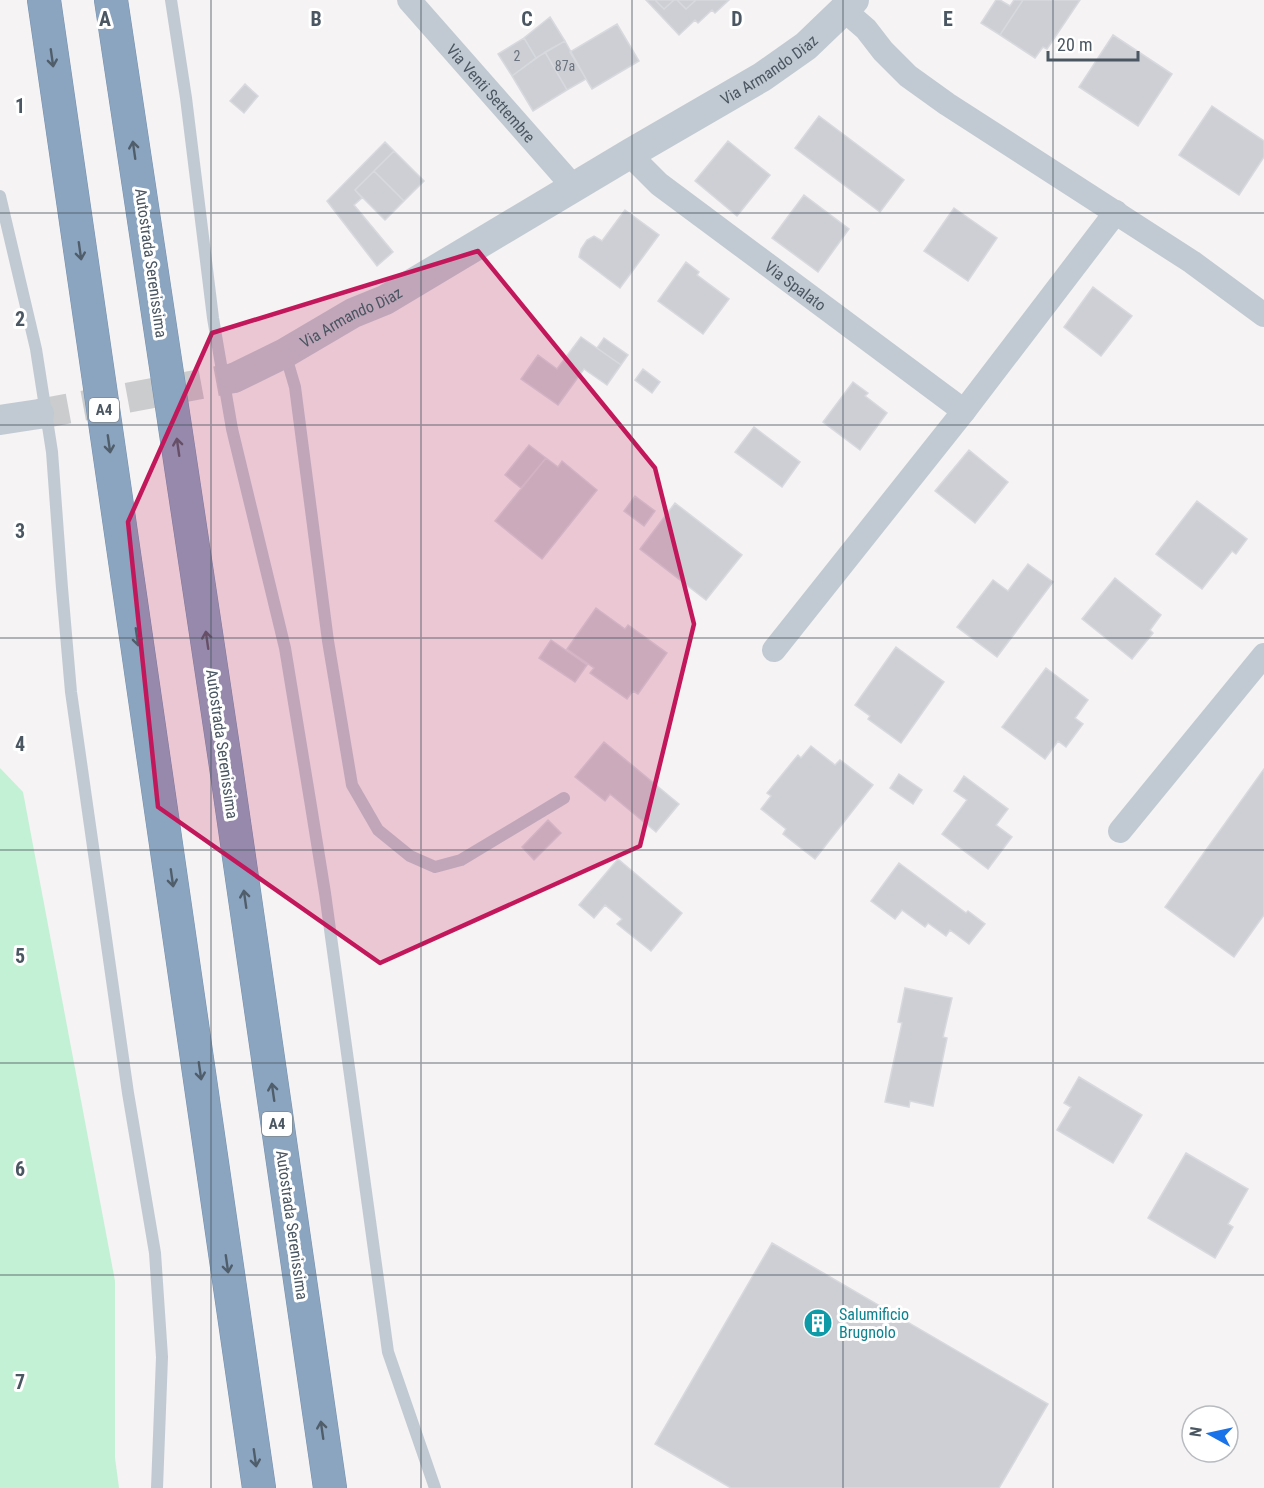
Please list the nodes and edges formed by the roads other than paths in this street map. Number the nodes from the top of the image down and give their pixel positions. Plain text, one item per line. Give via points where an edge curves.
1 (44, 0) edge
2 (111, 0) edge
3 (171, 0) edge
4 (410, 0) edge
5 (849, 5) edge
6 (631, 153) junction
7 (570, 190) junction
8 (0, 195) edge
9 (1116, 212) junction
10 (1264, 315) edge
11 (285, 353) junction
12 (234, 378) tunnel mouth
13 (964, 411) junction
14 (39, 414) tunnel mouth
15 (0, 420) edge
16 (774, 650) dead end
17 (1264, 655) edge
18 (564, 798) dead end
19 (1120, 831) dead end
20 (157, 1488) edge
21 (259, 1488) edge
22 (330, 1488) edge
23 (435, 1488) edge

1 -> 21 highway, A4
22 -> 2 highway, Autostrada Serenissima / A4
3 - 23 lane via 224,385 285,648 316,834 388,1352
4 - 7 street, Via Venti Settembre via 564,176
5 - 6 street, Via Armando Diaz via 806,46 762,77
5 - 9 street, Via Armando Diaz via 883,51 908,76
6 - 7 street, Via Armando Diaz
6 - 13 street, Via Spalato via 659,184
7 - 11 street, Via Armando Diaz via 385,300 353,313
8 - 20 lane via 36,349 52,452 71,692 128,1093 155,1253 162,1357
9 - 10 street, Via Armando Diaz
9 - 13 street
11 - 12 street, Via Armando Diaz
11 - 18 lane via 295,387 328,641 352,785 378,830 410,856 435,867 461,860
13 - 16 street
14 - 15 street
17 - 19 street

